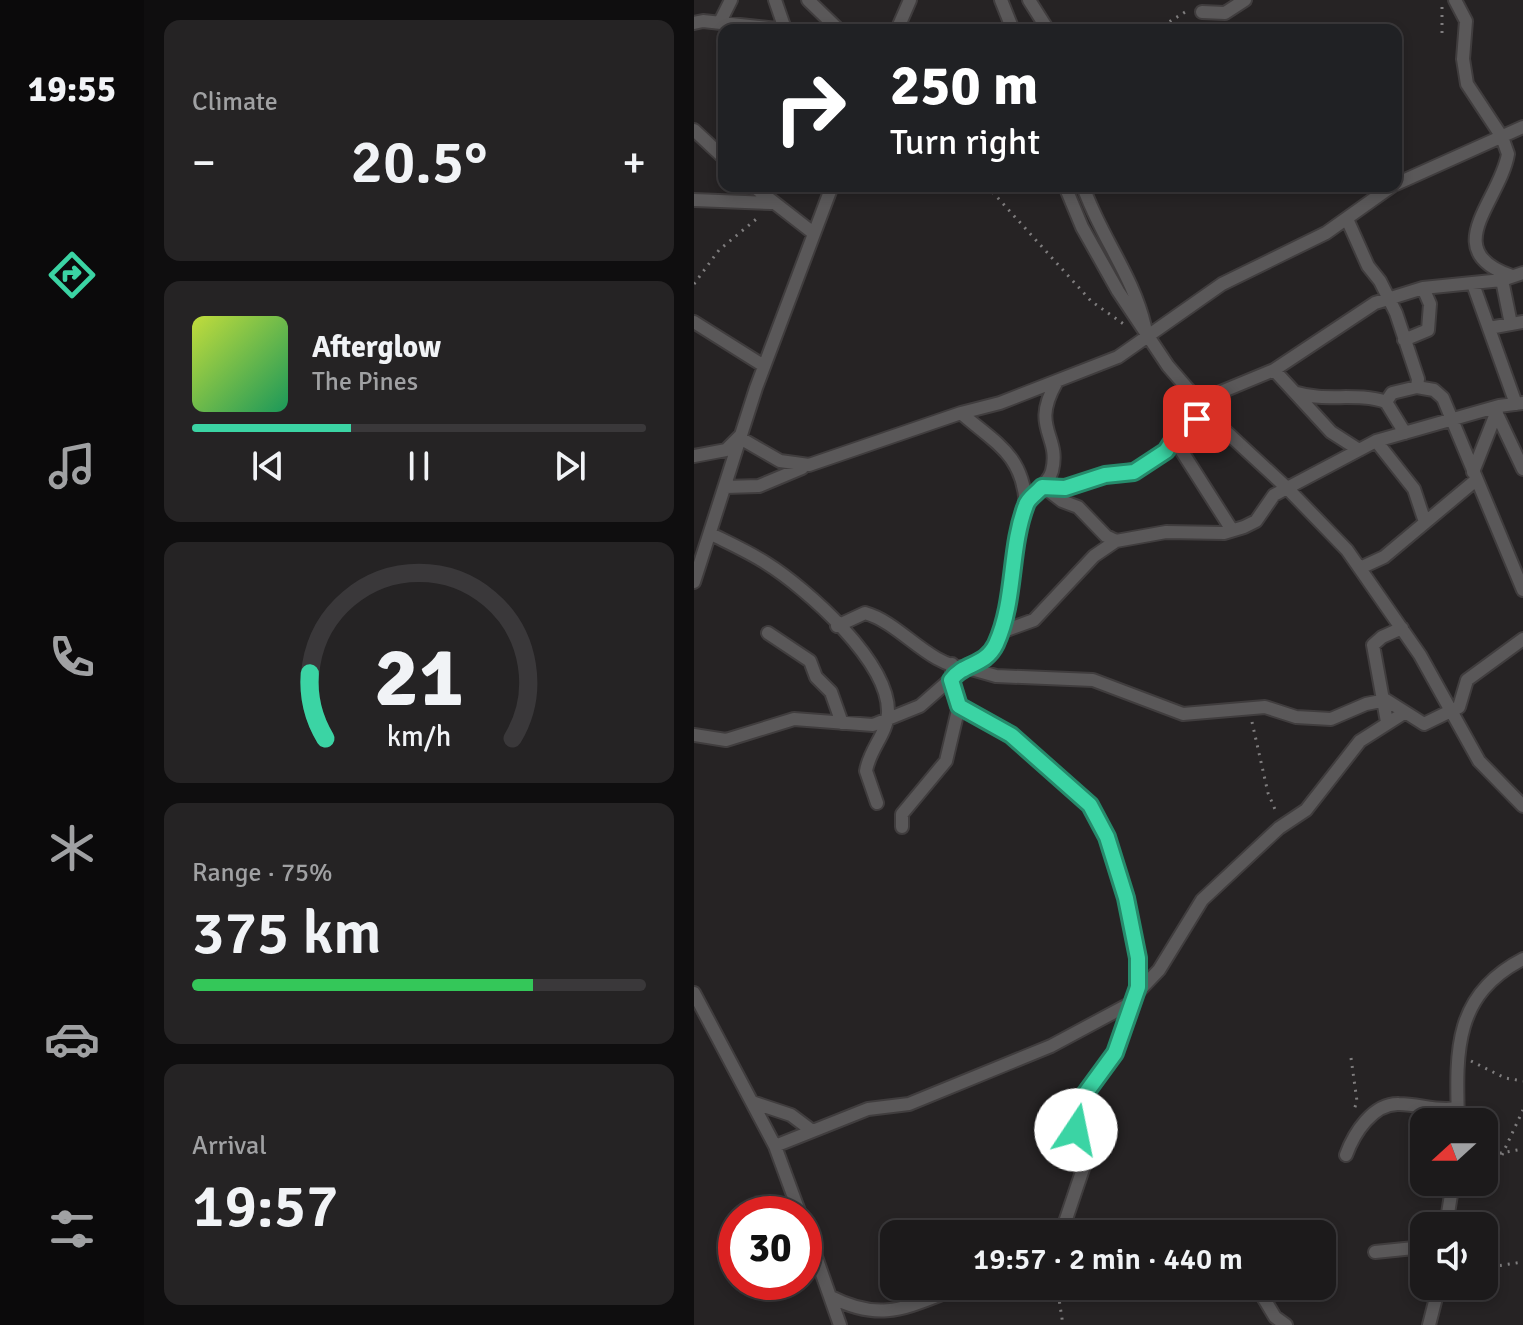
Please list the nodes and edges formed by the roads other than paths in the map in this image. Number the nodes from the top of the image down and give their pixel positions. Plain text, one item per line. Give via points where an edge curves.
1 (731, 0) edge
2 (775, 0) edge
3 (808, 0) edge
4 (910, 0) edge
5 (1001, 0) edge
6 (1029, 0) edge
7 (1245, 0) edge
8 (1455, 0) edge
9 (1202, 12) road end
10 (720, 22) junction
11 (694, 23) edge
12 (736, 24) edge
13 (784, 24) edge
14 (833, 24) edge
15 (900, 24) edge
16 (1011, 24) edge
17 (1044, 24) edge
18 (694, 130) edge
19 (1512, 132) edge
20 (1522, 142) edge
21 (718, 152) edge
22 (1402, 181) edge
23 (760, 192) edge
24 (829, 192) edge
25 (1067, 192) edge
26 (1085, 192) edge
27 (1384, 192) edge
28 (694, 200) edge
29 (773, 204) junction
30 (1347, 219) junction
31 (812, 232) junction
32 (1516, 277) edge
33 (1473, 284) junction
34 (1423, 288) junction
35 (1387, 298) junction
36 (694, 322) edge
37 (1517, 323) edge
38 (1489, 328) junction
39 (1147, 337) junction
40 (1404, 340) junction
41 (764, 366) junction
42 (1274, 370) junction
43 (1056, 383) junction
44 (1417, 387) junction
45 (1297, 393) junction
46 (1386, 402) junction
47 (1519, 403) edge
48 (1205, 407) junction
49 (1497, 409) junction
50 (961, 413) junction
51 (1452, 421) junction
52 (1405, 433) junction
53 (741, 436) junction
54 (1486, 436) junction
55 (1174, 439) junction
56 (1376, 441) junction
57 (1463, 448) junction
58 (1359, 450) junction
59 (694, 456) edge
60 (809, 465) junction
61 (1523, 469) edge
62 (1474, 476) junction
63 (725, 487) junction
64 (1287, 488) junction
65 (1046, 489) junction
66 (1026, 505) junction
67 (1425, 522) junction
68 (1232, 530) junction
69 (711, 534) junction
70 (1116, 541) junction
71 (1360, 568) junction
72 (694, 582) edge
73 (1523, 590) edge
74 (837, 626) junction
75 (1402, 628) junction
76 (1001, 632) junction
77 (768, 633) dead end
78 (1523, 639) edge
79 (961, 666) junction
80 (951, 680) junction
81 (1386, 700) junction
82 (959, 706) junction
83 (1451, 711) junction
84 (1404, 713) junction
85 (887, 722) junction
86 (1387, 722) junction
87 (842, 723) junction
88 (694, 735) edge
89 (877, 803) dead end
90 (1523, 806) edge
91 (902, 827) dead end
92 (1523, 959) edge
93 (694, 993) edge
94 (1134, 998) junction
95 (752, 1102) junction
96 (1428, 1108) edge
97 (1457, 1108) edge
98 (811, 1130) junction
99 (775, 1146) junction
100 (1346, 1155) dead end
101 (793, 1196) edge
102 (1066, 1220) edge
103 (1410, 1248) edge
104 (1375, 1252) dead end
105 (822, 1272) edge
106 (831, 1297) junction
107 (929, 1300) edge
108 (1265, 1300) edge
109 (1435, 1300) edge
110 (840, 1325) edge
111 (1286, 1325) edge
112 (1429, 1325) edge

1 - 10 street
2 - 13 street
3 - 14 street
4 - 15 street
5 - 16 street
6 - 17 street
7 - 9 street via 1225,13
8 - 19 street via 1466,21 1467,84
10 - 11 street
10 - 12 street
18 - 21 street
19 - 20 street
19 - 22 street
19 - 32 street via 1506,165 1475,238 1482,262
23 - 29 street
24 - 31 street
25 - 39 street via 1082,227
26 - 39 street via 1133,285
27 - 30 street
28 - 29 street
29 - 31 street
30 - 35 street
30 - 39 street via 1241,273
31 - 41 street
32 - 33 street
32 - 37 street
33 - 34 street
33 - 38 street
34 - 35 street
34 - 40 street via 1430,304 1428,330
35 - 40 street
35 - 42 street via 1359,310
36 - 41 street
37 - 38 street
38 - 47 street
39 - 43 street via 1118,357
39 - 48 street
40 - 44 street
41 - 53 street
42 - 45 street
42 - 48 street via 1216,394
43 - 50 street
43 - 65 street via 1043,412 1053,459
44 - 46 street via 1392,393
44 - 51 street via 1439,393
45 - 46 street
45 - 58 street via 1331,432
46 - 52 street
47 - 49 street
48 - 55 street
48 - 64 street
49 - 51 street
49 - 54 street
49 - 61 street
50 - 60 street
50 - 66 street via 1011,457 1023,479
51 - 52 street
51 - 57 street
52 - 56 street
53 - 59 street via 726,450
53 - 60 street via 780,461
53 - 63 street
54 - 57 street
54 - 62 street
55 - 65 street via 1166,451 1134,472
55 - 68 street
56 - 58 street
56 - 67 street via 1414,489
57 - 62 street
58 - 64 street
60 - 63 street via 759,486
62 - 67 street
62 - 73 street
63 - 69 street
64 - 68 street via 1274,495 1256,521
64 - 71 street
65 - 66 street
65 - 70 street via 1078,507
66 - 76 street
67 - 71 street via 1384,557
68 - 70 street via 1166,532
69 - 72 street
69 - 74 street via 785,576
70 - 76 street via 1094,556 1034,620
71 - 75 street
74 - 79 street via 862,613 875,616
74 - 85 street via 880,681
75 - 81 street via 1374,643
75 - 83 street
76 - 79 street via 990,655
77 - 87 street via 810,661 816,677 831,692
78 - 83 street via 1467,680 1459,707
79 - 80 street
79 - 81 street via 996,676 1093,680 1183,714 1270,707 1296,717 1331,719
80 - 82 street
80 - 85 street via 920,706
81 - 84 street
81 - 86 street
82 - 91 street via 946,761 902,814
82 - 94 street via 1011,735 1095,813 1126,898 1139,971
83 - 84 street via 1424,724
83 - 90 street via 1479,761
84 - 86 street
85 - 87 street
85 - 89 street via 866,771
86 - 94 street via 1348,754 1306,810 1202,900 1159,970
87 - 88 street via 794,719 726,740
92 - 97 street via 1483,986 1469,1014 1457,1053
93 - 95 street
94 - 98 street via 1051,1046 909,1104 876,1107
94 - 102 street via 1115,1053 1077,1105 1074,1123 1087,1157
95 - 98 street via 791,1115
95 - 99 street
96 - 100 street via 1395,1104 1372,1116 1351,1140
98 - 99 street
99 - 101 street
103 - 104 street
105 - 106 street
106 - 107 street via 855,1310 887,1313
106 - 110 street
108 - 111 street
109 - 112 street

